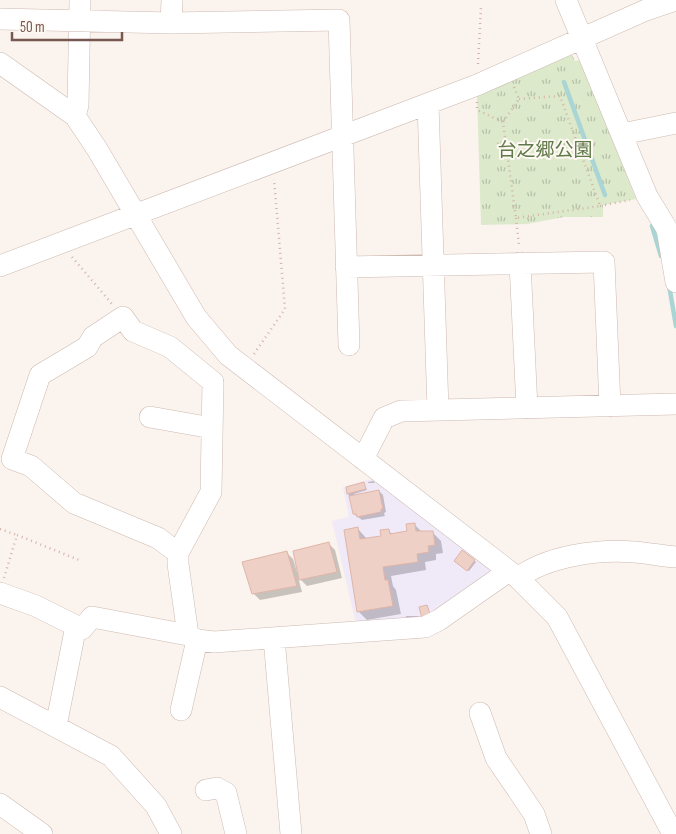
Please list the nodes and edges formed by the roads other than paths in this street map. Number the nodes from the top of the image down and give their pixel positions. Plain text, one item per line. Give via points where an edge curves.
1 (172, 0) edge
2 (566, 0) edge
3 (676, 0) edge
4 (80, 10) edge
5 (0, 18) edge
6 (171, 23) junction
7 (582, 39) junction
8 (0, 63) edge
9 (428, 104) junction
10 (75, 116) junction
11 (676, 123) edge
12 (622, 134) junction
13 (344, 136) junction
14 (136, 215) junction
15 (672, 229) edge
16 (520, 263) junction
17 (435, 265) junction
18 (0, 266) edge
19 (346, 267) junction
20 (676, 282) edge
21 (349, 345) dead end
22 (236, 361) junction
23 (207, 377) junction
24 (676, 404) edge
25 (610, 406) junction
26 (527, 408) junction
27 (438, 410) junction
28 (150, 417) dead end
29 (212, 428) junction
30 (363, 459) junction
31 (178, 553) junction
32 (676, 557) edge
33 (514, 574) junction
34 (1, 586) edge
35 (76, 626) junction
36 (192, 638) junction
37 (274, 638) junction
38 (0, 696) edge
39 (181, 710) dead end
40 (480, 713) dead end
41 (56, 726) junction
42 (206, 790) dead end
43 (0, 804) edge
44 (42, 834) edge
45 (171, 834) edge
46 (236, 834) edge
47 (291, 834) edge
48 (541, 834) edge
49 (673, 834) edge

1 - 6 street
2 - 7 street
3 - 7 street
4 - 5 street
4 - 6 street
4 - 10 street
6 - 13 street via 339,20 341,125
7 - 9 street
7 - 12 street
8 - 10 street
9 - 13 street
9 - 17 street
10 - 14 street
11 - 12 street
12 - 15 street via 647,196
13 - 14 street
13 - 19 street
14 - 18 street
14 - 22 street via 196,317
15 - 20 street
16 - 17 street
16 - 25 street via 604,262
16 - 26 street
17 - 19 street
17 - 27 street
19 - 21 street
22 - 23 street
22 - 30 street
23 - 29 street via 213,382
23 - 31 street via 170,348 133,331 123,317 93,337 86,347 40,375 12,459 31,466 74,503 158,538
24 - 25 street
25 - 26 street
26 - 27 street
27 - 30 street via 401,411 384,418
28 - 29 street
29 - 31 street via 211,492
30 - 33 street
31 - 36 street
32 - 33 street via 595,552
33 - 37 street via 425,627
33 - 49 street via 557,617
34 - 35 street
35 - 36 street via 82,629 92,617
35 - 41 street
36 - 37 street via 214,642
36 - 39 street
37 - 47 street
38 - 41 street
40 - 48 street via 496,758 534,814
41 - 45 street via 111,756 156,806
42 - 46 street via 217,788 226,793
43 - 44 street

